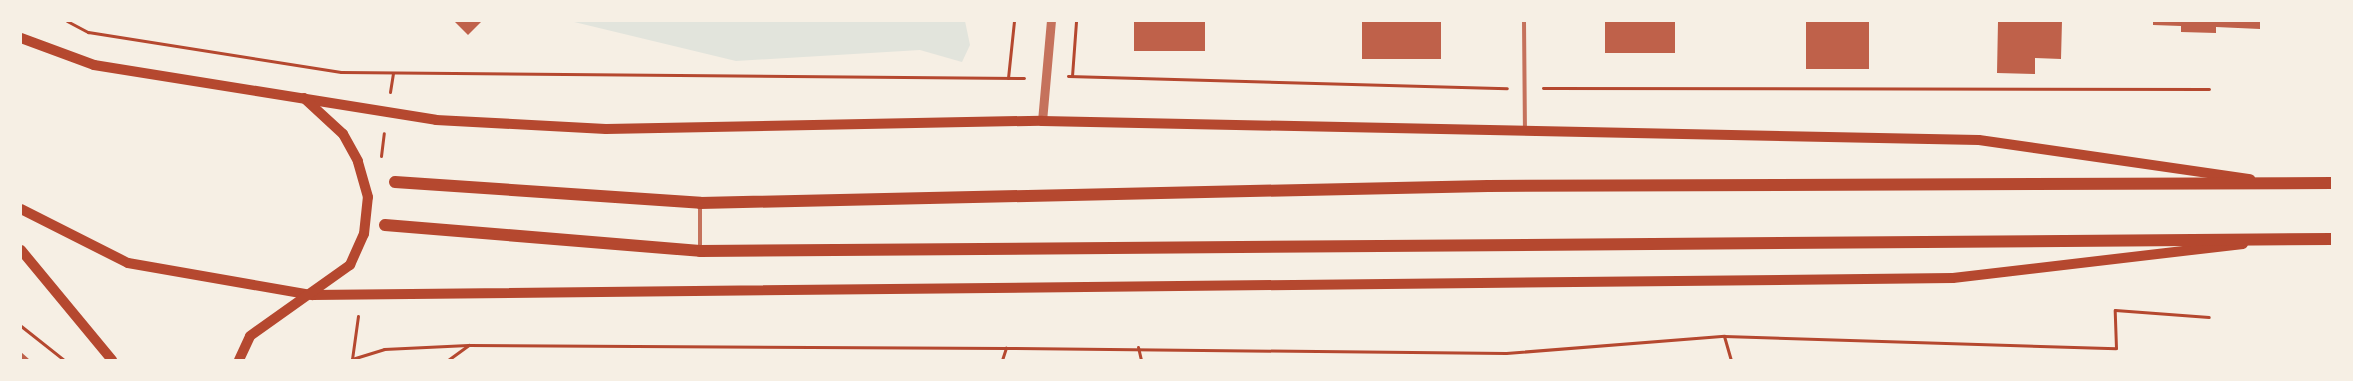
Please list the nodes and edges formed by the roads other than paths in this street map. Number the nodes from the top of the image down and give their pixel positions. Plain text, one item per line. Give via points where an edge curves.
1 (1051, 21) edge
2 (1524, 21) edge
3 (21, 38) edge
4 (304, 98) junction
5 (1042, 121) junction
6 (1525, 128) junction
7 (395, 182) dead end
8 (2332, 183) edge
9 (2290, 184) junction
10 (700, 203) junction
11 (21, 209) edge
12 (385, 225) dead end
13 (2293, 238) junction
14 (2332, 239) edge
15 (21, 250) edge
16 (700, 251) junction
17 (312, 295) junction
18 (112, 360) edge
19 (238, 360) edge

1 - 5 street
2 - 6 lane
3 - 4 main road via 94,64
4 - 5 main road via 436,120 606,129
4 - 17 main road via 344,134 358,161 368,197 364,234 350,265
5 - 6 main road
6 - 9 main road via 1979,140
7 - 10 main road
8 - 9 main road
9 - 10 main road via 1488,186
10 - 16 lane
11 - 17 main road via 128,263
12 - 16 main road
13 - 14 main road
13 - 16 main road
13 - 17 main road via 1953,278
15 - 18 main road
17 - 19 main road via 250,336

